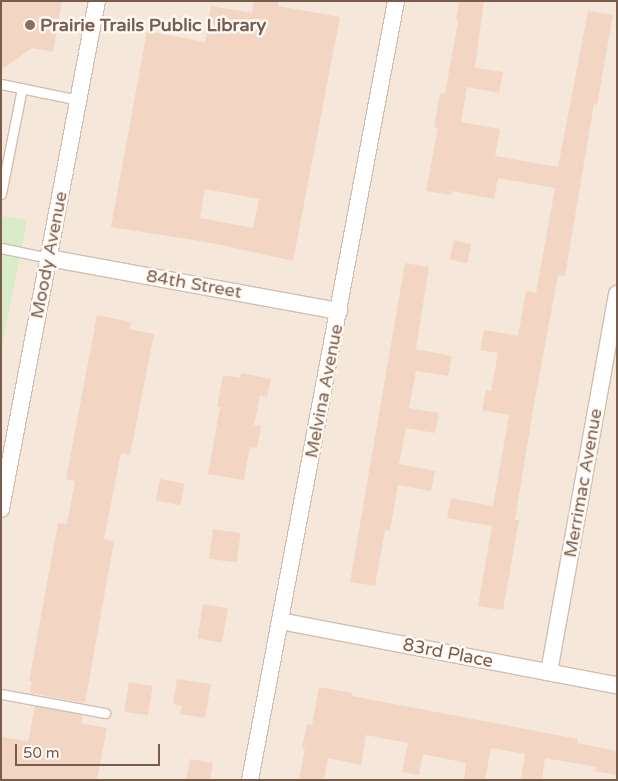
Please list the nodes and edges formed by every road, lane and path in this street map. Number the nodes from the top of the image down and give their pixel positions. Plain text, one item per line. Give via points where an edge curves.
1 (97, 1) edge
2 (396, 1) edge
3 (1, 84) edge
4 (22, 88) junction
5 (80, 100) junction
6 (1, 194) edge
7 (1, 248) edge
8 (49, 258) junction
9 (617, 294) edge
10 (339, 311) junction
11 (1, 509) edge
12 (280, 621) junction
13 (549, 672) junction
14 (617, 685) edge
15 (1, 694) edge
16 (105, 714) dead end
17 (250, 780) edge

1 - 5 street, Moody Avenue
2 - 10 street, Melvina Avenue
3 - 4 lane
4 - 5 lane
4 - 6 lane
5 - 8 street, Moody Avenue
7 - 8 lane
8 - 10 street, 84th Street
8 - 11 street, Moody Avenue
9 - 13 street, Merrimac Avenue
10 - 12 street, Melvina Avenue
12 - 13 street, 83rd Place
12 - 17 street, Melvina Avenue
13 - 14 street, 83rd Place
15 - 16 lane

